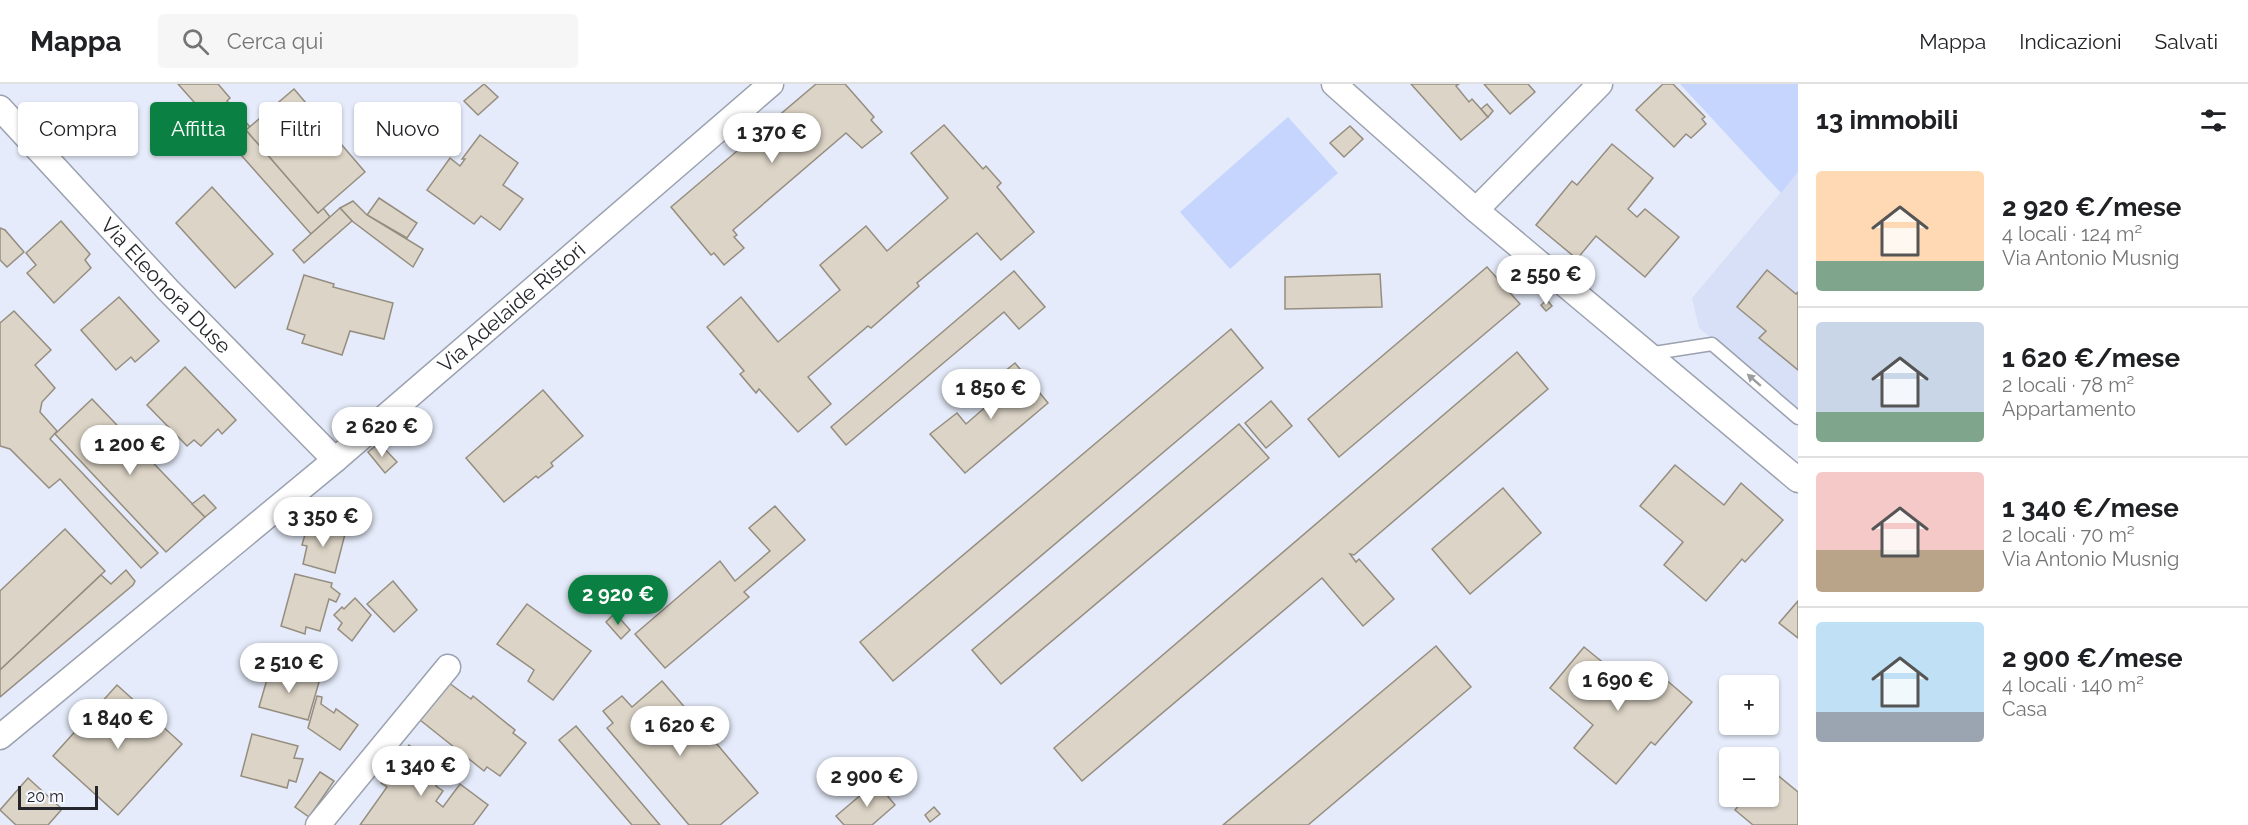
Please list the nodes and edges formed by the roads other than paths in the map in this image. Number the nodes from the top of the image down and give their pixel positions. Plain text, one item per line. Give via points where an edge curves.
1 (771, 84) edge
2 (1334, 84) edge
3 (1600, 84) edge
4 (0, 108) edge
5 (1476, 210) junction
6 (1648, 354) junction
7 (1798, 418) edge
8 (334, 460) junction
9 (1798, 480) edge
10 (448, 667) dead end
11 (0, 737) edge
12 (318, 825) edge

1 - 8 street, Via Adelaide Ristori
2 - 5 street
3 - 5 street
4 - 8 street, Via Eleonora Duse via 168,290
5 - 6 street
7 -> 6 lane via 1712,344
6 - 9 street
8 - 11 street, Via Adelaide Ristori
10 - 12 street

